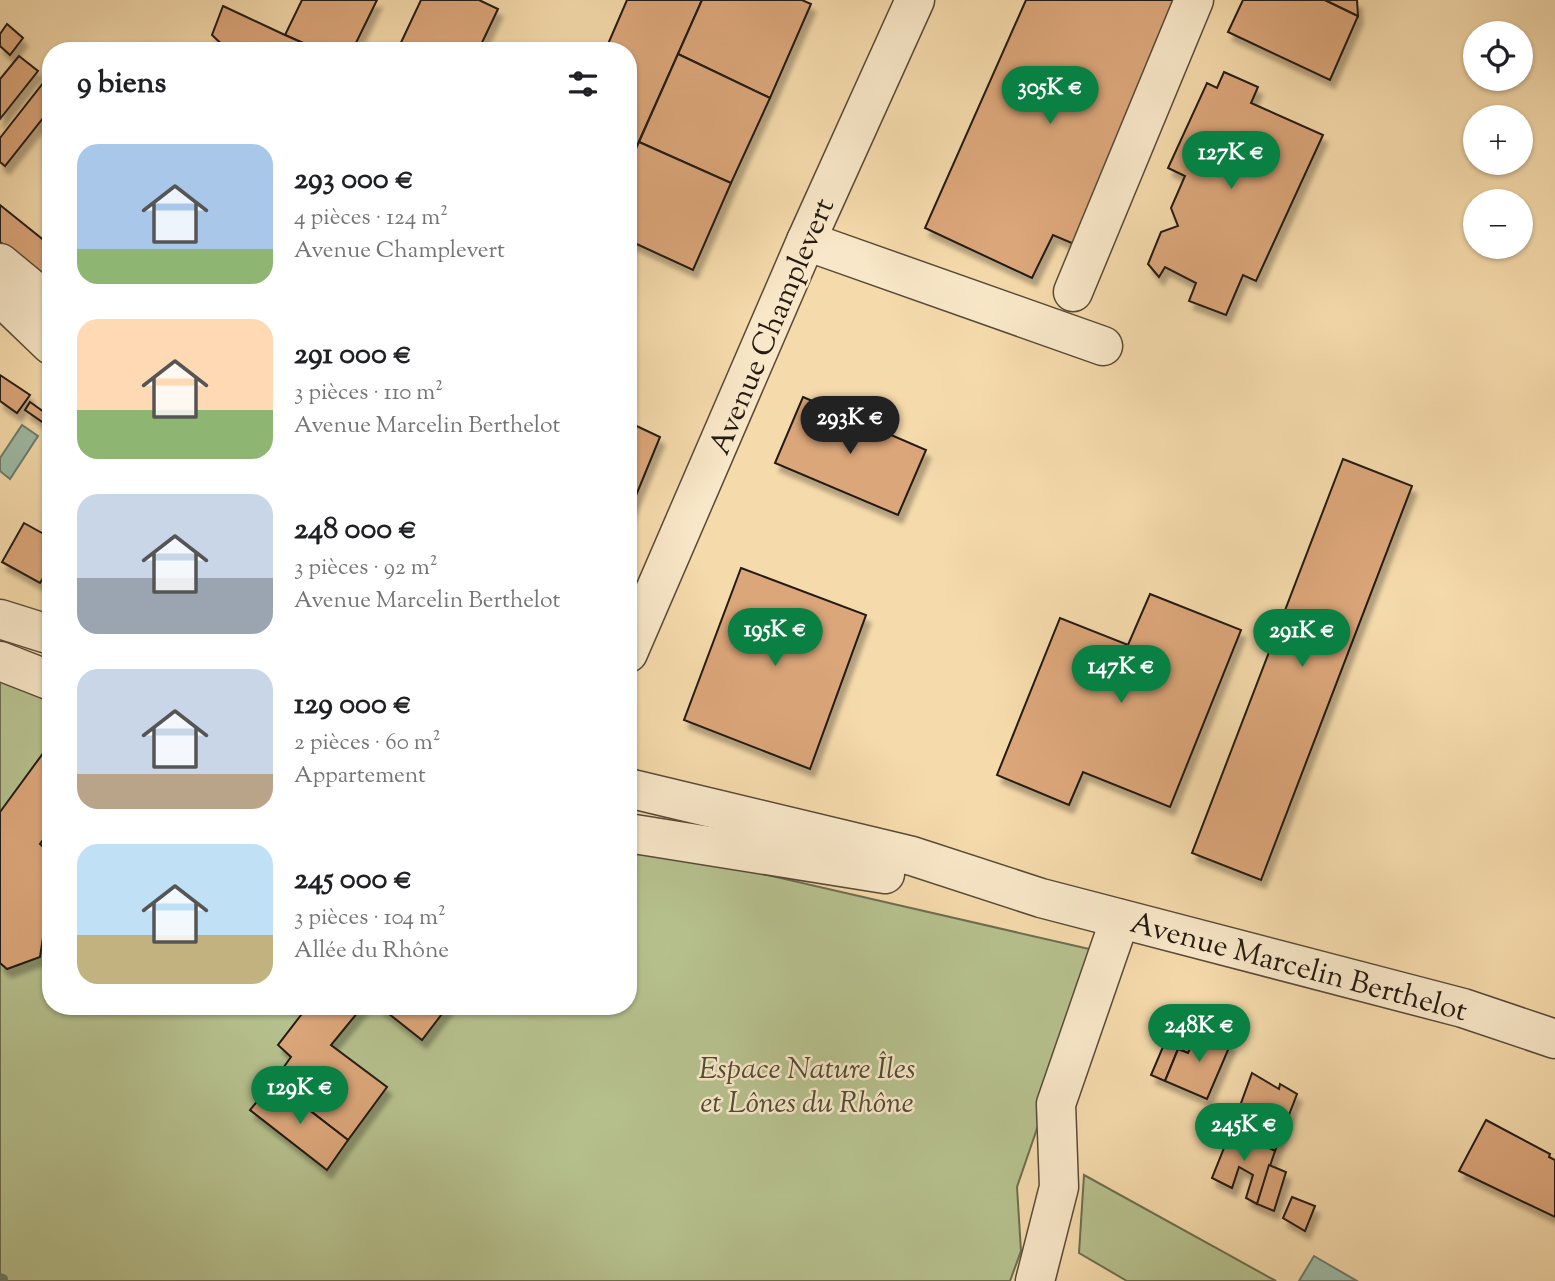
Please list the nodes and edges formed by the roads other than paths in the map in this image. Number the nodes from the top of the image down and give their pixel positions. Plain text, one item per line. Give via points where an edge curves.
1 (915, 0) edge
2 (1194, 0) edge
3 (806, 241) junction
4 (0, 263) edge
5 (1073, 292) dead end
6 (0, 296) edge
7 (42, 298) edge
8 (42, 336) edge
9 (1103, 346) dead end
10 (0, 620) edge
11 (42, 632) edge
12 (637, 632) edge
13 (0, 661) edge
14 (42, 677) edge
15 (637, 790) edge
16 (637, 834) edge
17 (1041, 898) junction
18 (1120, 919) junction
19 (1555, 1039) edge
20 (1035, 1281) edge

1 - 3 street, Avenue Champlevert
2 - 5 street
3 - 9 street
3 - 12 street, Avenue Champlevert
4 - 7 street
6 - 8 street
10 - 11 street
13 - 14 street
15 - 17 street, Avenue Marcelin Berthelot via 912,856
16 - 17 street, Avenue Marcelin Berthelot
17 - 18 street, Avenue Marcelin Berthelot
18 - 19 street, Avenue Marcelin Berthelot via 1463,1008
18 - 20 street via 1056,1104 1059,1187

